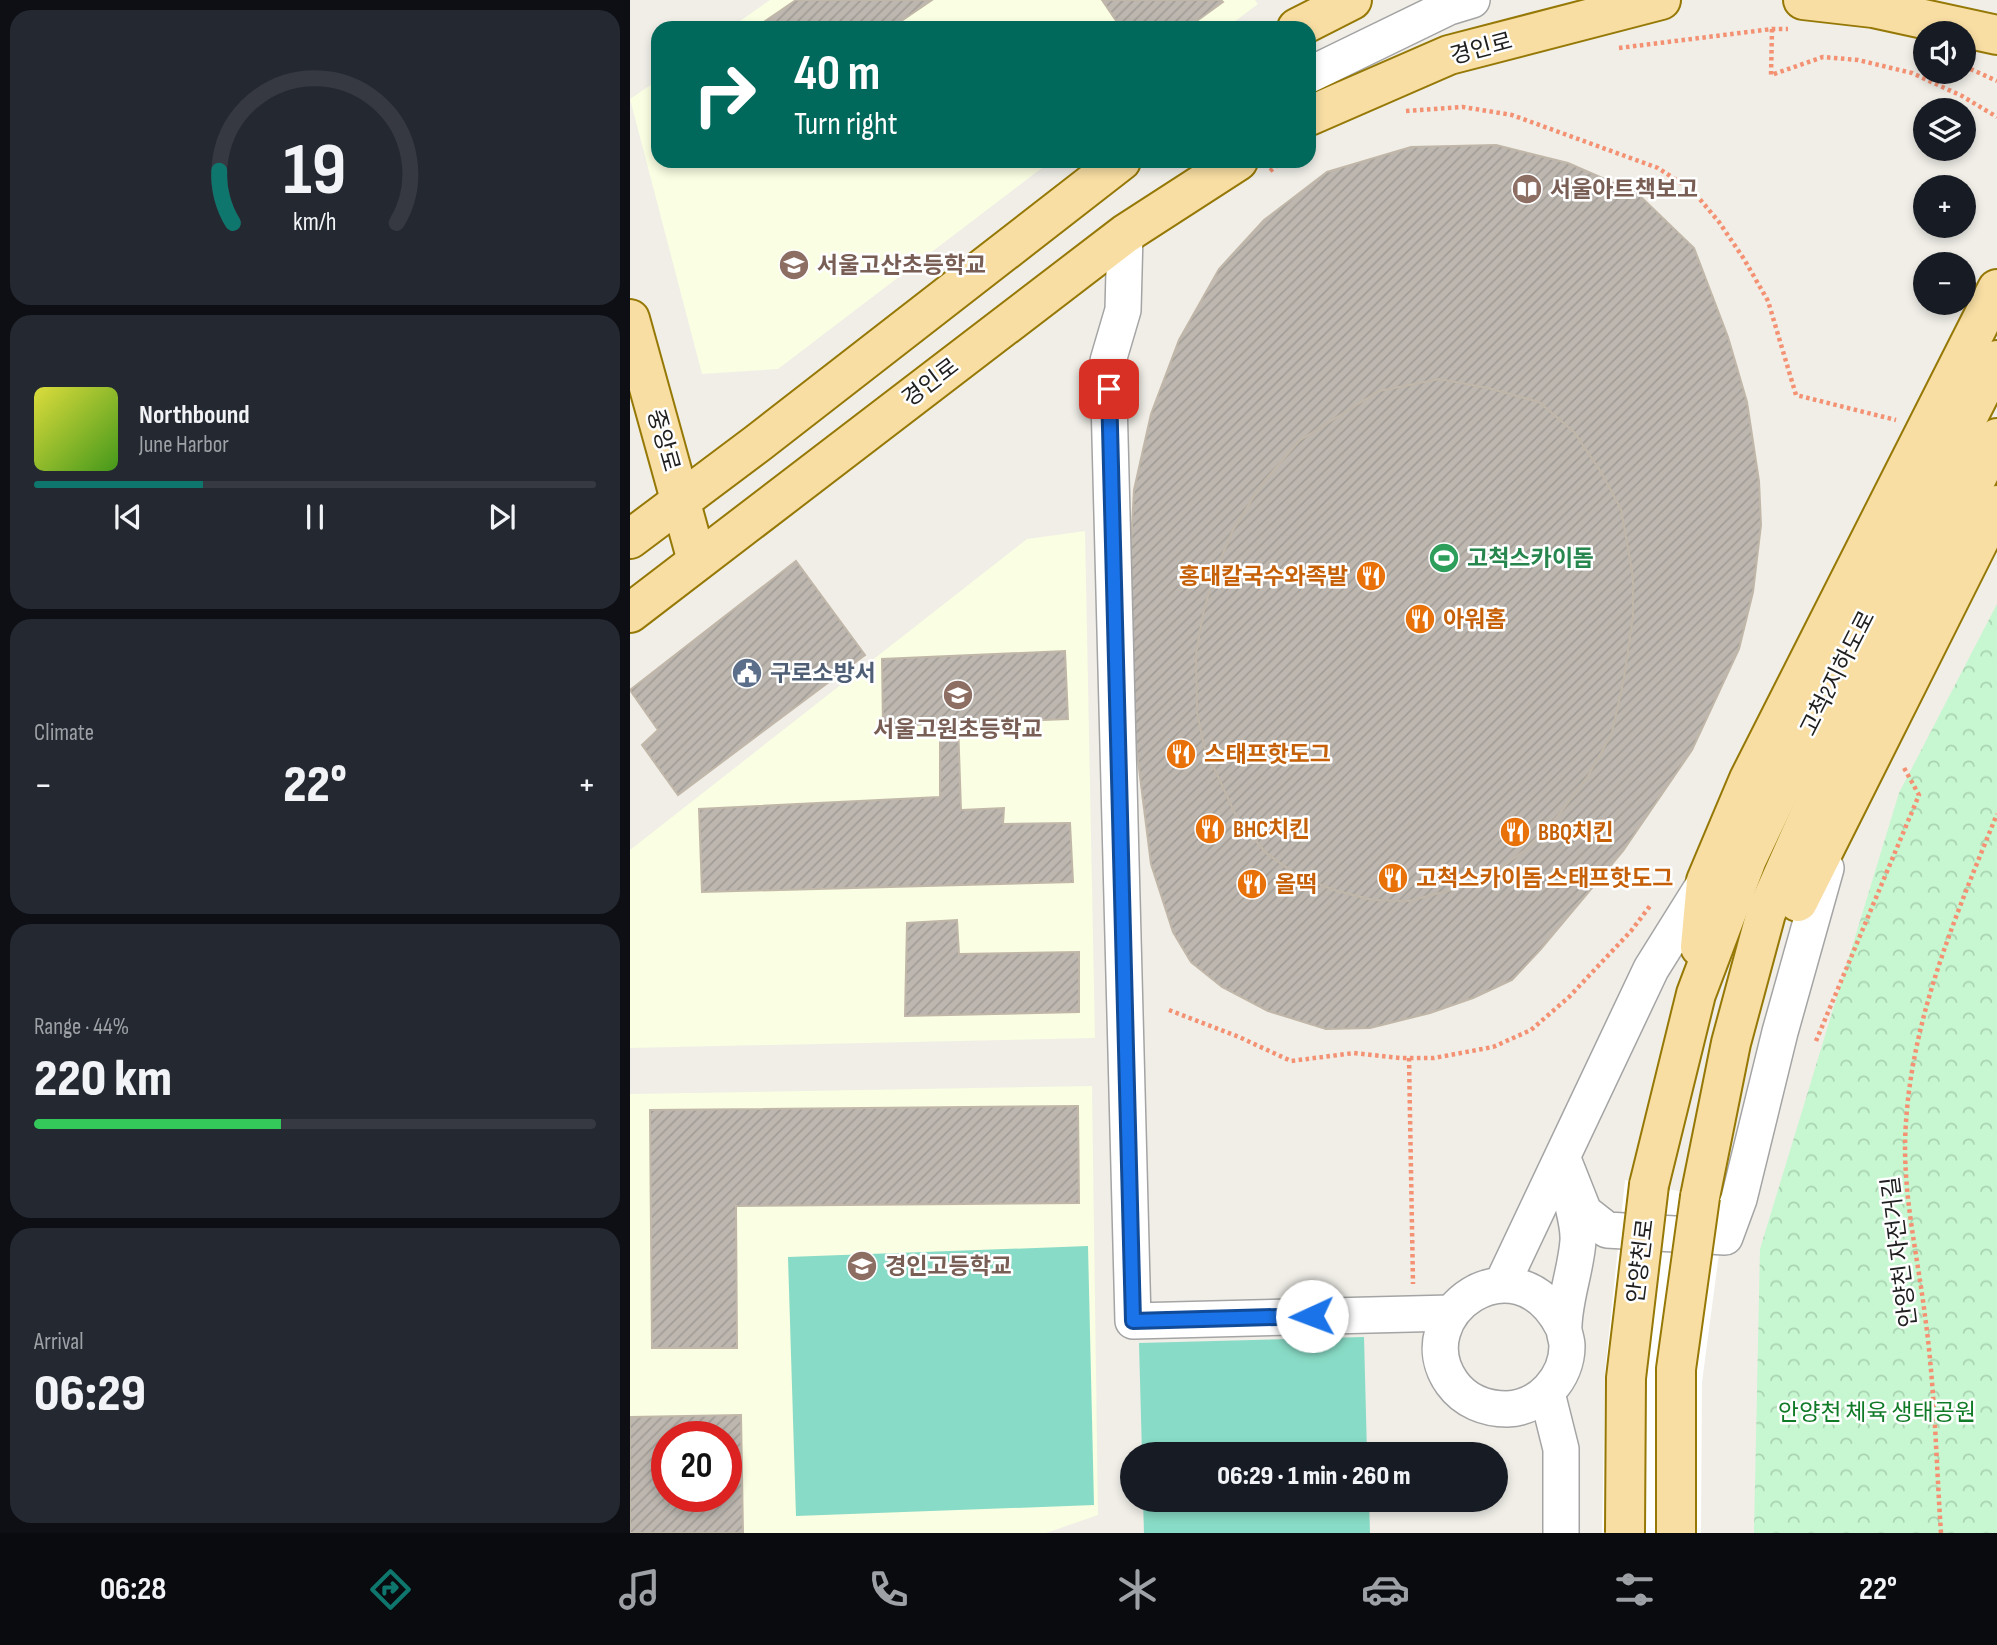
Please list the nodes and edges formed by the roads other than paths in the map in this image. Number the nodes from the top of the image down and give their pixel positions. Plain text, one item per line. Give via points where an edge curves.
1 (1352, 0) edge
2 (1472, 0) edge
3 (1661, 0) edge
4 (1803, 0) edge
5 (1299, 17) edge
6 (1997, 35) edge
7 (1316, 72) edge
8 (1316, 113) edge
9 (1112, 168) edge
10 (1194, 168) edge
11 (1227, 168) edge
12 (1138, 225) junction
13 (1997, 289) edge
14 (630, 319) edge
15 (1997, 360) edge
16 (1997, 438) edge
17 (681, 500) junction
18 (1997, 505) edge
19 (630, 539) edge
20 (697, 561) junction
21 (630, 613) edge
22 (1839, 821) junction
23 (1706, 881) junction
24 (1696, 994) junction
25 (1731, 1043) junction
26 (1563, 1159) junction
27 (1502, 1284) junction
28 (1451, 1313) junction
29 (1563, 1327) junction
30 (1547, 1393) junction
31 (1561, 1533) edge
32 (1625, 1533) edge
33 (1676, 1533) edge

1 - 5 main road
2 - 7 lane
3 - 8 main road, 경인로 via 1449,55
4 - 6 main road via 1873,8
9 - 17 main road
10 - 12 lane
11 - 12 main road, 경인로
12 - 20 main road, 경인로
12 - 28 lane via 1123,310 1108,362 1133,1321
13 - 23 main road via 1749,779
14 - 17 main road, 중앙로
15 - 24 main road, 고척2지하도로 via 1803,740 1747,859
16 - 25 main road, 고척2지하도로 via 1836,755 1766,913
17 - 19 main road
17 - 20 main road, 중앙로
18 - 22 main road
20 - 21 main road, 경인로
22 - 25 main road
22 - 26 lane via 1725,1237 1607,1230 1584,1212
23 - 24 main road
23 - 26 lane via 1651,969
24 - 32 main road, 안양천로, bridge via 1649,1185 1626,1378
25 - 33 main road, bridge via 1700,1197 1676,1369
26 - 27 lane
26 - 29 lane via 1578,1238
27 - 28 lane via 1482,1288
27 - 29 lane via 1540,1296
28 - 30 lane via 1441,1347 1451,1382 1464,1395 1488,1407 1514,1409
29 - 30 lane via 1565,1362
30 - 31 lane via 1560,1449

